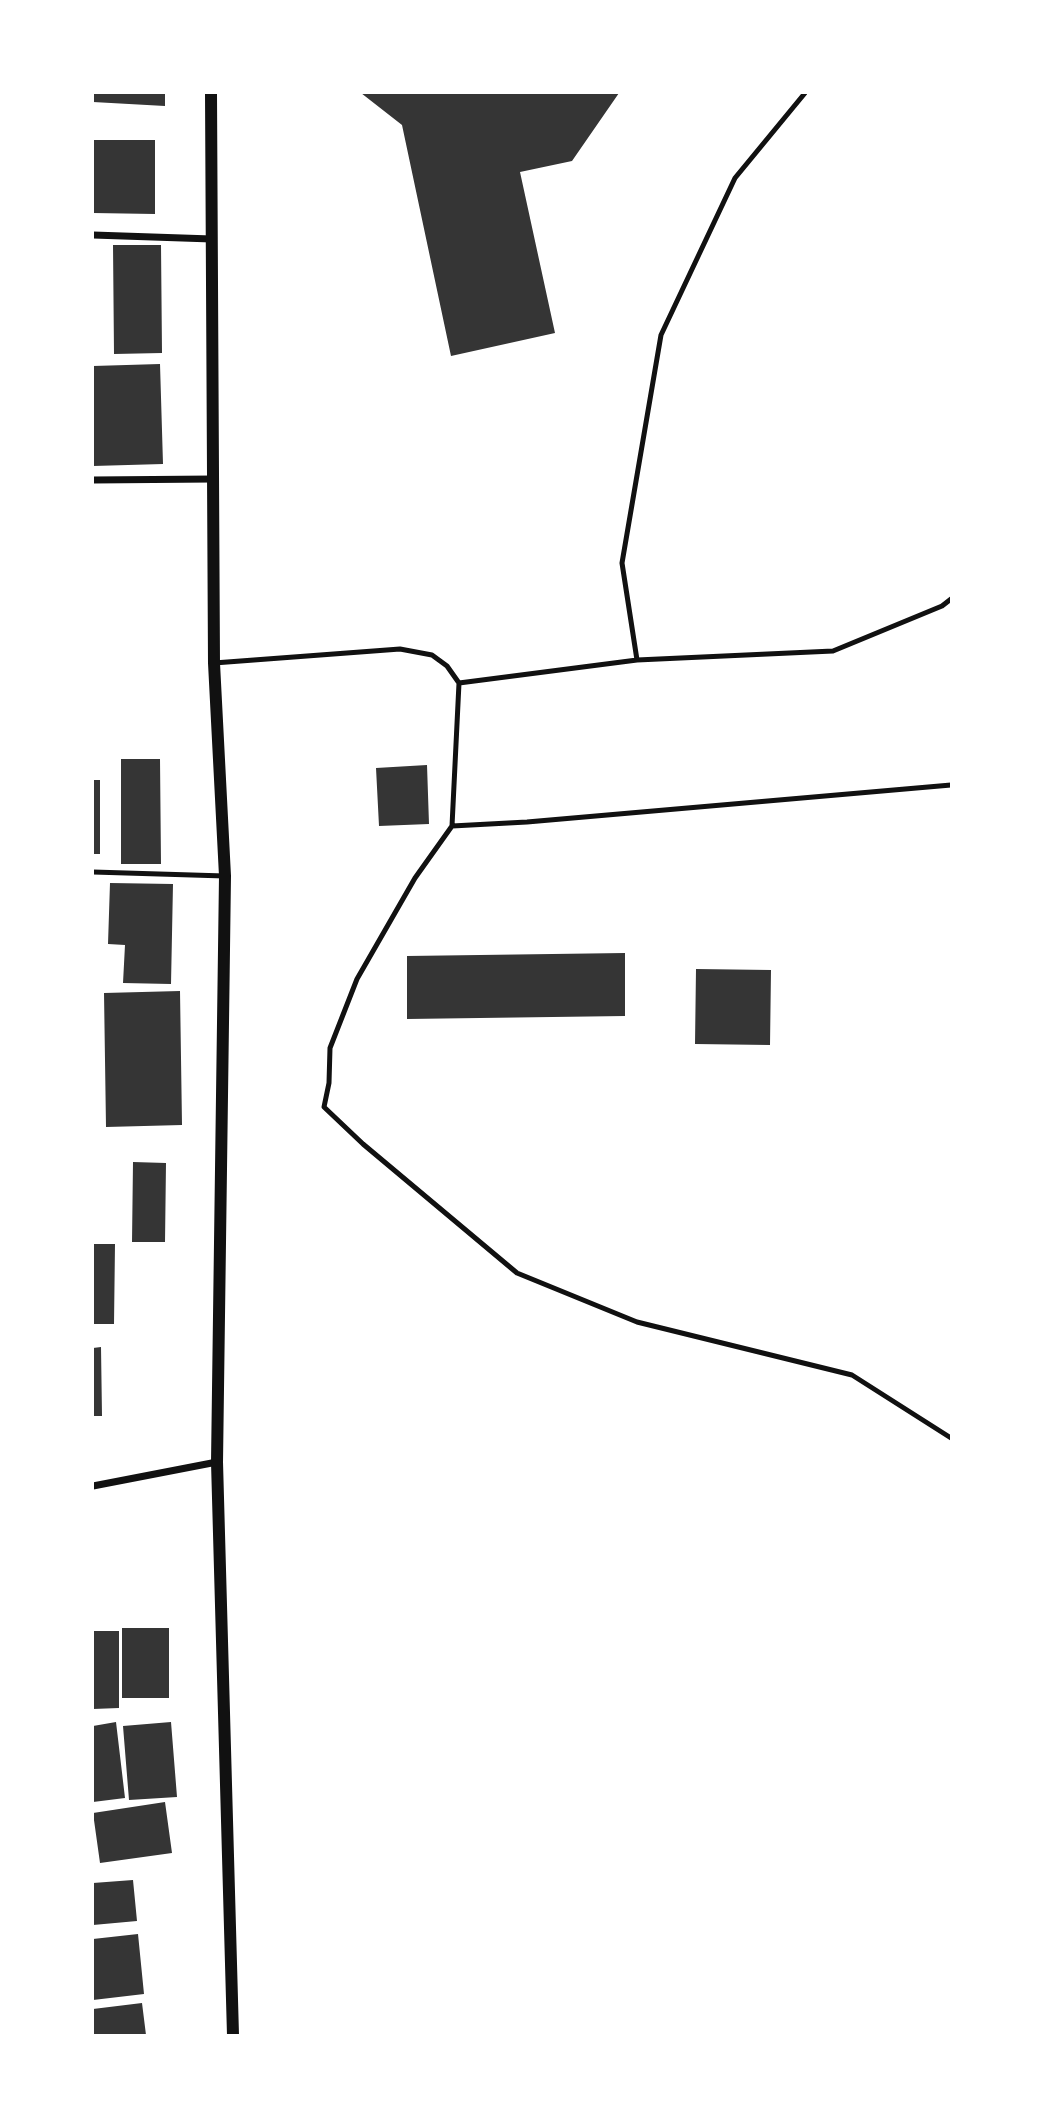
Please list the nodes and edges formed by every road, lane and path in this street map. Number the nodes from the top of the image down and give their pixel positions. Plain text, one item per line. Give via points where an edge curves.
1 (211, 93) edge
2 (805, 93) edge
3 (93, 235) edge
4 (212, 239) junction
5 (213, 479) junction
6 (93, 480) edge
7 (951, 598) edge
8 (637, 660) junction
9 (214, 663) junction
10 (459, 683) junction
11 (951, 785) edge
12 (452, 826) junction
13 (93, 872) edge
14 (225, 876) junction
15 (951, 1438) edge
16 (217, 1462) junction
17 (93, 1486) edge
18 (233, 2035) edge

1 - 4 street
2 - 8 lane via 735,178 661,335 622,563
3 - 4 street
4 - 5 street
5 - 6 street
5 - 9 street
7 - 8 lane via 942,606 833,651
8 - 10 lane
9 - 10 lane via 400,649 432,655
9 - 14 street
10 - 12 lane
11 - 12 lane
12 - 15 lane via 415,878 357,979 330,1048 324,1107 517,1273 637,1322 852,1375
13 - 14 lane
14 - 16 street
16 - 17 street
16 - 18 street

